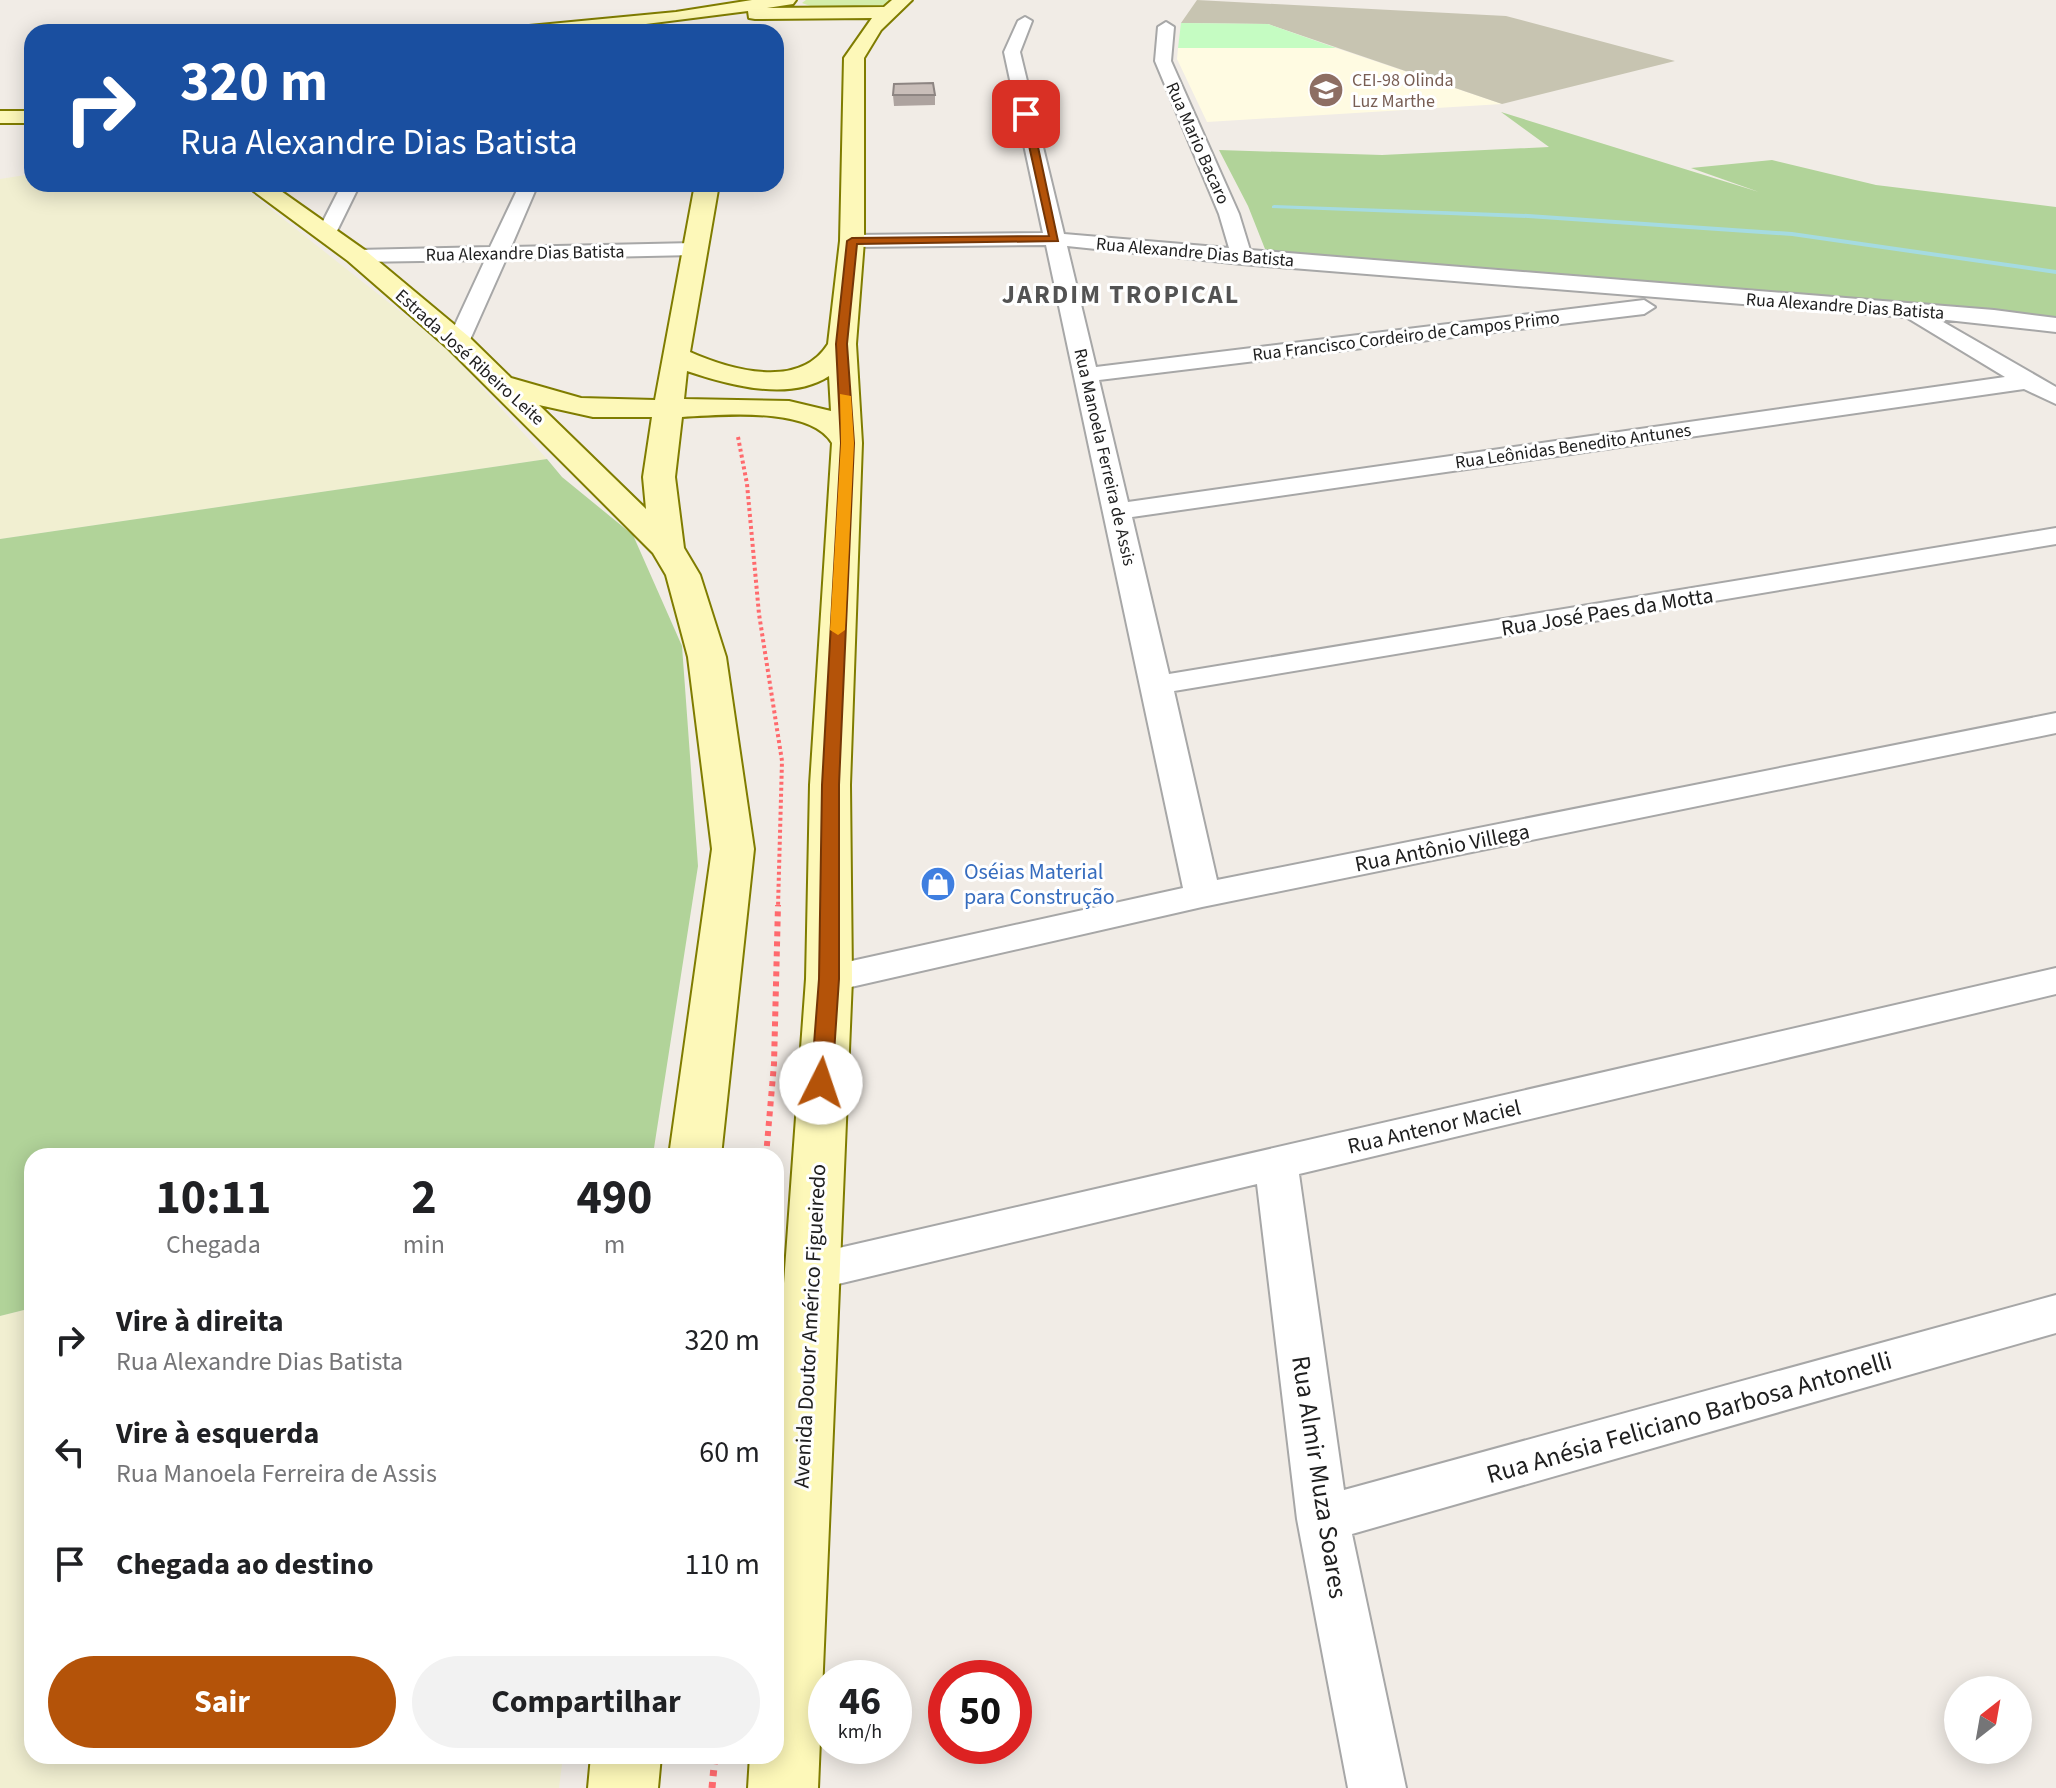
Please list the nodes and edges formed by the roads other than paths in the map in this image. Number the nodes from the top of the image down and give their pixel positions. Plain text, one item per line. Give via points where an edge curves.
1 (785, 4) edge
2 (894, 6) edge
3 (1025, 21) dead end
4 (628, 24) edge
5 (764, 24) edge
6 (1166, 27) dead end
7 (0, 117) edge
8 (24, 117) edge
9 (268, 192) edge
10 (347, 192) edge
11 (525, 192) edge
12 (705, 192) edge
13 (326, 235) junction
14 (1055, 239) junction
15 (852, 241) junction
16 (694, 249) junction
17 (497, 253) junction
18 (357, 256) junction
19 (1242, 258) junction
20 (1537, 282) junction
21 (1726, 297) junction
22 (1908, 312) junction
23 (1572, 315) junction
24 (2056, 325) edge
25 (458, 342) junction
26 (842, 344) junction
27 (675, 356) junction
28 (1086, 375) junction
29 (2028, 381) junction
30 (504, 384) junction
31 (2056, 397) edge
32 (668, 427) junction
33 (847, 443) junction
34 (1118, 511) junction
35 (2056, 536) edge
36 (667, 548) junction
37 (1157, 685) junction
38 (2056, 723) edge
39 (1202, 895) junction
40 (829, 979) junction
41 (2056, 981) edge
42 (696, 1148) edge
43 (1276, 1163) junction
44 (813, 1272) junction
45 (2056, 1314) edge
46 (1323, 1519) junction
47 (625, 1764) edge
48 (623, 1788) edge
49 (783, 1788) edge
50 (1377, 1788) edge

1 - 2 main road, Avenida Doutor Américo Figueiredo via 825,14
1 - 4 main road, Avenida Doutor Américo Figueiredo
1 - 5 main road
2 - 15 main road, Avenida Doutor Américo Figueiredo via 854,58
3 - 14 street, Rua Manoela Ferreira de Assis via 1012,52
6 - 19 street, Rua Mario Bacaro via 1163,61 1229,214
7 - 8 main road
9 - 13 main road, Estrada José Ribeiro Leite
10 - 13 street
11 - 17 street
12 - 16 main road
13 - 18 main road, Estrada José Ribeiro Leite
14 - 15 street, Rua Alexandre Dias Batista
14 - 19 street, Rua Alexandre Dias Batista
14 - 28 street, Rua Manoela Ferreira de Assis
15 - 26 main road, Avenida Doutor Américo Figueiredo
16 - 17 street, Rua Alexandre Dias Batista
16 - 27 main road
17 - 18 street, Rua Alexandre Dias Batista
17 - 25 street
18 - 25 main road, Estrada José Ribeiro Leite
19 - 20 street, Rua Alexandre Dias Batista
20 - 21 street, Rua Alexandre Dias Batista
20 - 23 street, Rua Alexandre Dias Batista via 1569,294
21 - 22 street, Rua Alexandre Dias Batista
21 - 23 street, Rua Francisco Cordeiro de Campos Primo
22 - 24 street, Rua Alexandre Dias Batista
22 - 29 street
23 - 28 street, Rua Francisco Cordeiro de Campos Primo
25 - 30 main road, Estrada José Ribeiro Leite
26 - 27 main road via 824,366 786,379 723,375
26 - 33 main road, Avenida Doutor Américo Figueiredo
27 - 32 main road
28 - 34 street, Rua Manoela Ferreira de Assis
29 - 31 street
29 - 34 street, Rua Leônidas Benedito Antunes
30 - 32 main road
30 - 36 main road, Estrada José Ribeiro Leite
32 - 33 main road via 777,409 833,423
32 - 36 main road via 659,477
33 - 40 main road, Avenida Doutor Américo Figueiredo via 830,785
34 - 37 street, Rua Manoela Ferreira de Assis
35 - 37 street, Rua José Paes da Motta
36 - 42 main road via 683,575 707,657 733,849
37 - 39 street, Rua Manoela Ferreira de Assis
38 - 39 street, Rua Antônio Villega
39 - 40 street, Rua Antônio Villega
40 - 44 main road, Avenida Doutor Américo Figueiredo
41 - 43 street, Rua Antenor Maciel
43 - 44 street, Rua Antenor Maciel
43 - 46 street, Rua Almir Muza Soares
44 - 49 main road, Avenida Doutor Américo Figueiredo
45 - 46 street, Rua Anésia Feliciano Barbosa Antonelli
46 - 50 street, Rua Almir Muza Soares
47 - 48 main road

